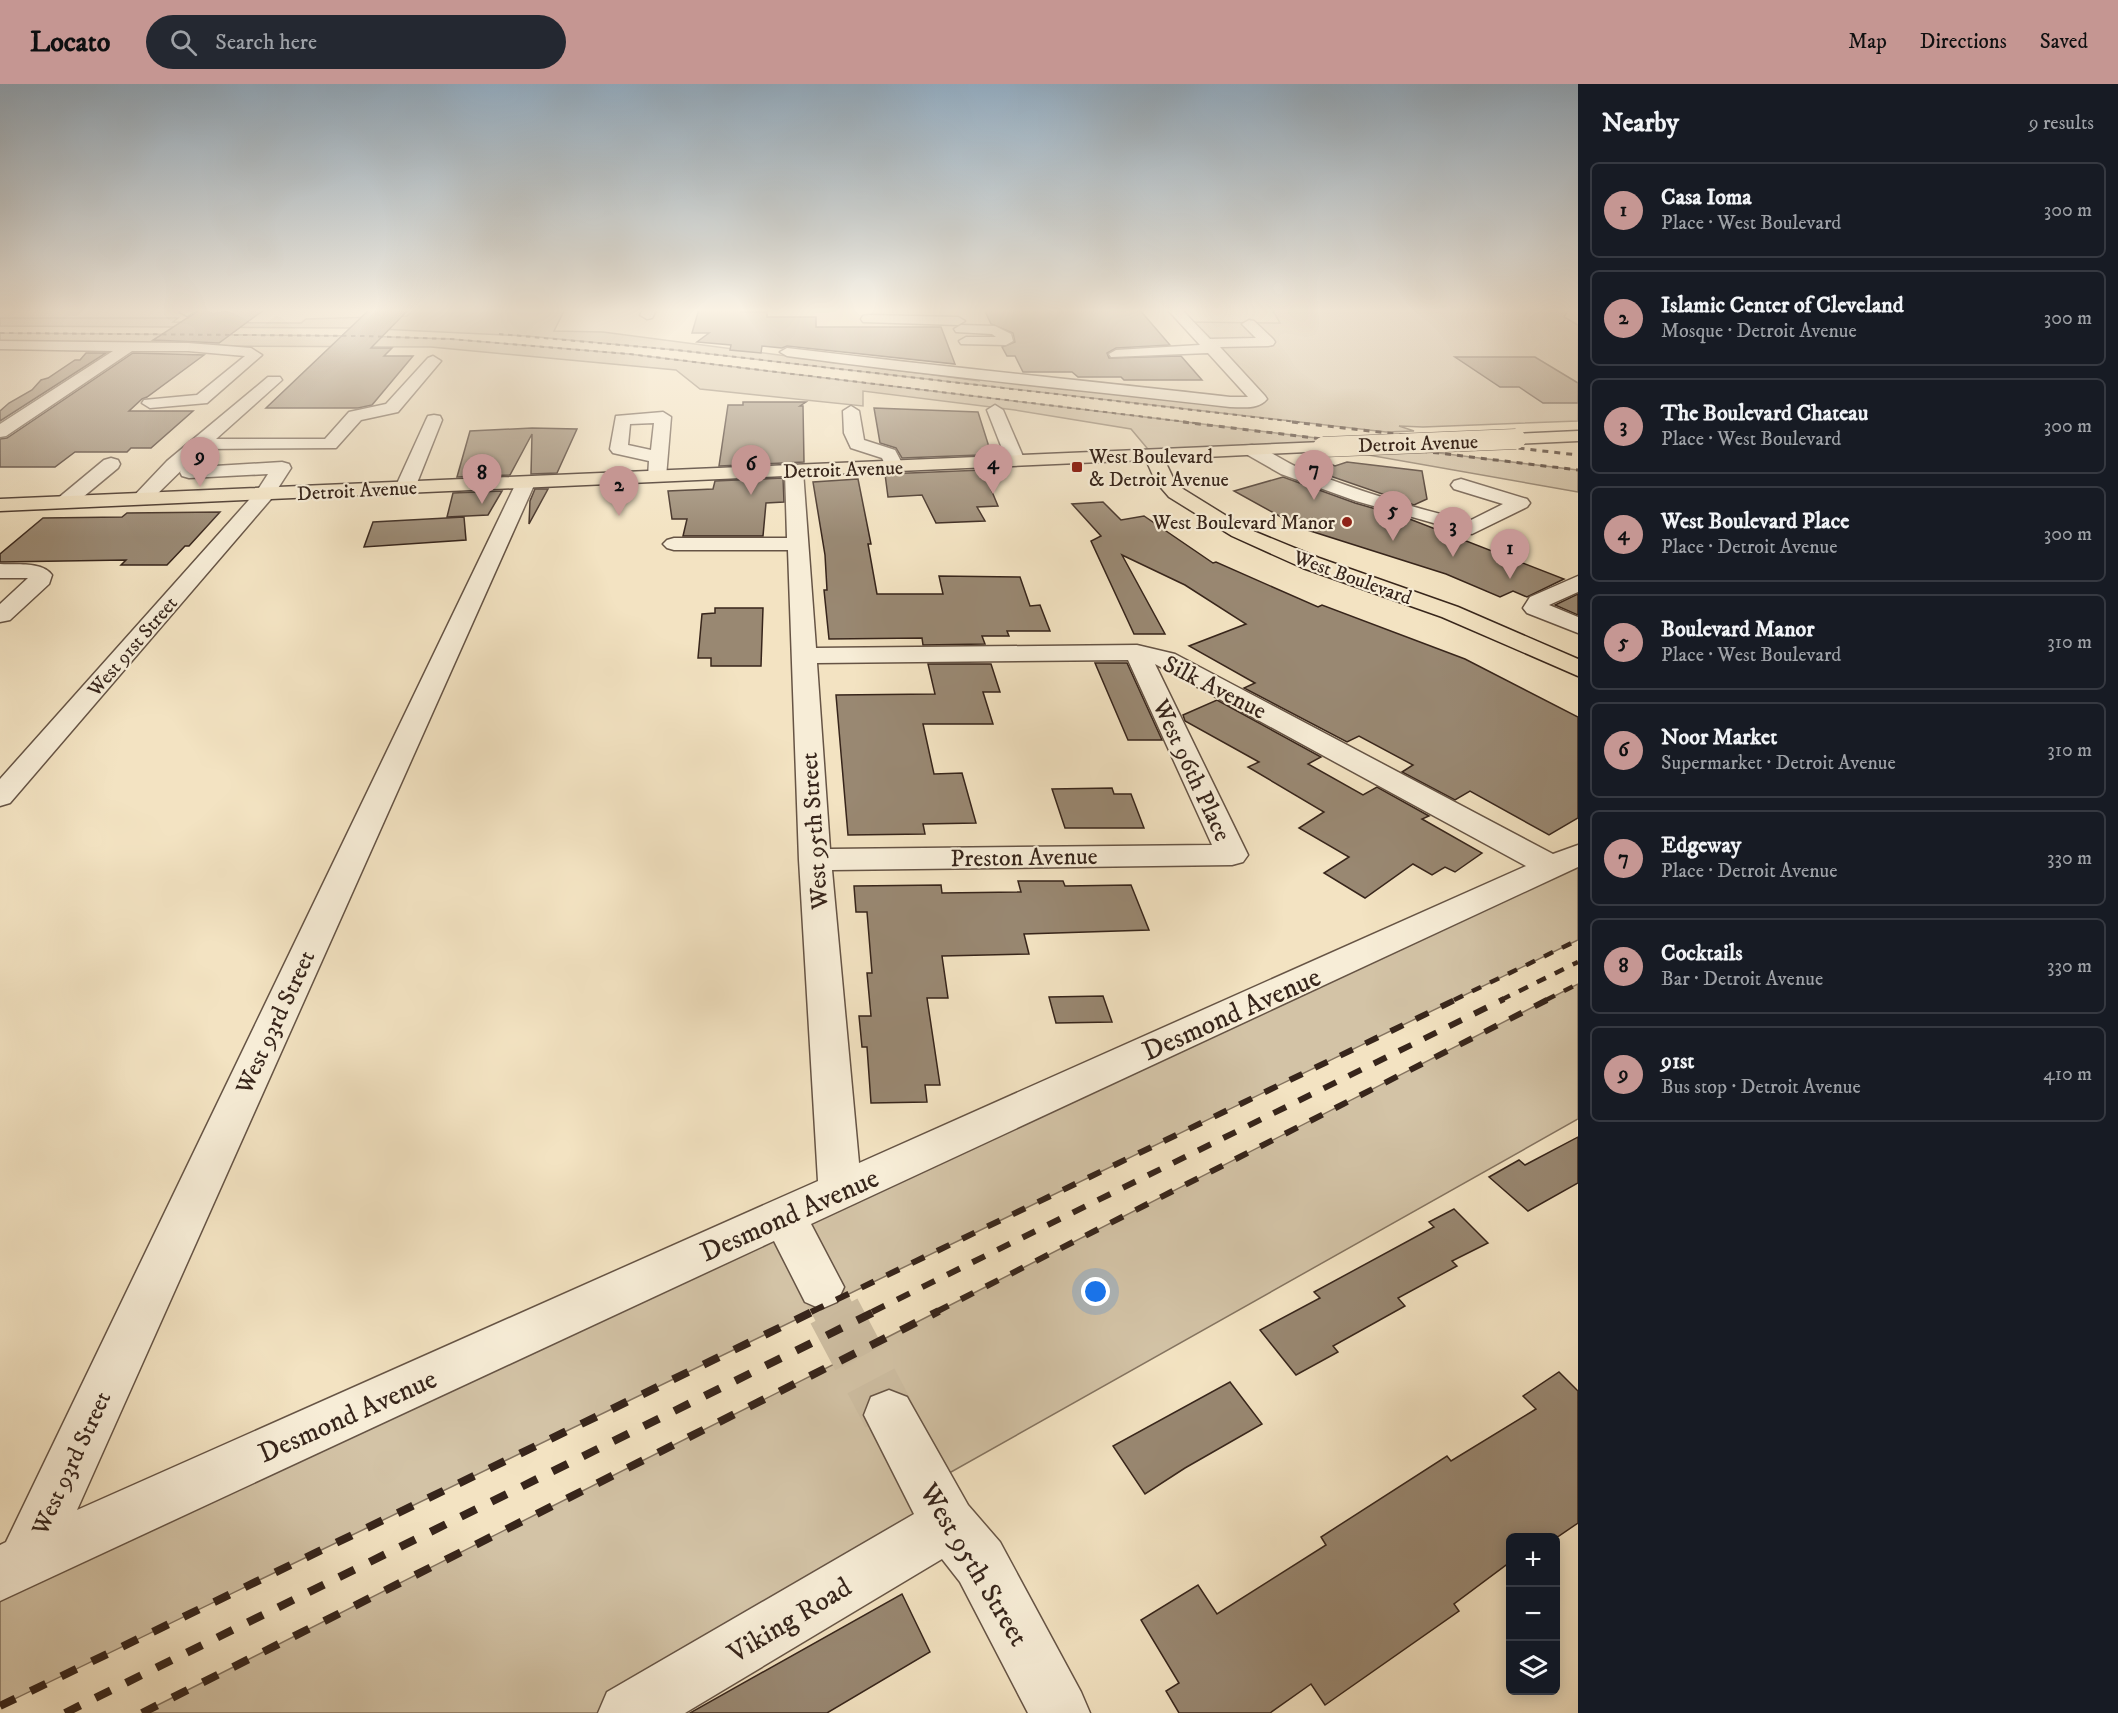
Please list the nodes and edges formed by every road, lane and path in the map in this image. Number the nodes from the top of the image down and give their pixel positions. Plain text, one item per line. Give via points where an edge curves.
1 (68, 385) edge
2 (219, 385) edge
3 (268, 385) edge
4 (412, 385) edge
5 (1154, 385) edge
6 (1248, 385) edge
7 (150, 403) dead end
8 (995, 410) dead end
9 (851, 411) dead end
10 (434, 420) dead end
11 (0, 432) edge
12 (1578, 436) edge
13 (200, 444) junction
14 (1252, 450) junction
15 (1152, 454) junction
16 (658, 457) dead end
17 (1016, 461) junction
18 (111, 464) dead end
19 (895, 467) junction
20 (794, 471) junction
21 (189, 472) dead end
22 (657, 477) junction
23 (525, 483) junction
24 (1461, 485) dead end
25 (405, 488) junction
26 (264, 495) junction
27 (140, 500) junction
28 (64, 503) junction
29 (0, 506) edge
30 (674, 544) dead end
31 (798, 544) junction
32 (0, 571) edge
33 (1578, 583) edge
34 (2, 615) dead end
35 (1578, 626) edge
36 (1137, 652) junction
37 (804, 656) junction
38 (1578, 668) edge
39 (0, 797) edge
40 (1232, 855) joint
41 (815, 860) junction
42 (1566, 861) edge
43 (840, 1191) junction
44 (784, 1216) junction
45 (821, 1287) tunnel mouth
46 (889, 1415) tunnel mouth
47 (949, 1524) junction
48 (13, 1567) edge
49 (628, 1713) edge
50 (1060, 1713) edge

1 - 11 street
2 - 7 street via 201,400
3 - 13 street
4 - 13 street via 392,408 356,416 330,444
5 - 6 street via 1218,400 1253,402 1259,399 1258,395
8 - 17 street
9 - 19 street via 853,442 889,454
10 - 25 street
12 - 14 main road, Detroit Avenue, bridge
13 - 27 street
14 - 15 main road, Detroit Avenue
14 - 24 street via 1270,464 1375,502 1472,528 1520,502
15 - 17 main road, Detroit Avenue
15 - 38 main road, West Boulevard via 1162,477 1176,493 1239,532 1311,563 1450,612
16 - 22 street
17 - 19 main road, Detroit Avenue
18 - 28 street
19 - 20 main road, Detroit Avenue
20 - 22 main road, Detroit Avenue
20 - 31 street, West 95th Street
21 - 26 street, West 91st Street via 282,468
22 - 23 main road, Detroit Avenue
23 - 25 main road, Detroit Avenue
23 - 48 street, West 93rd Street
25 - 26 main road, Detroit Avenue
26 - 27 main road, Detroit Avenue
26 - 39 street, West 91st Street
27 - 28 main road, Detroit Avenue
28 - 29 main road, Detroit Avenue
30 - 31 street
31 - 37 street, West 95th Street
32 - 34 street via 41,575
33 - 35 street via 1538,602 1535,608
36 - 37 street, Silk Avenue
36 - 40 street, West 96th Place
36 - 42 street, Silk Avenue via 1166,659
37 - 41 street, West 95th Street
40 - 41 street, Preston Avenue
41 - 43 street, West 95th Street
42 - 43 street, Desmond Avenue
43 - 44 street, Desmond Avenue
44 - 45 street
44 - 48 street, Desmond Avenue
46 - 47 street, West 95th Street
47 - 49 street, Viking Road
47 - 50 street, West 95th Street via 980,1562

